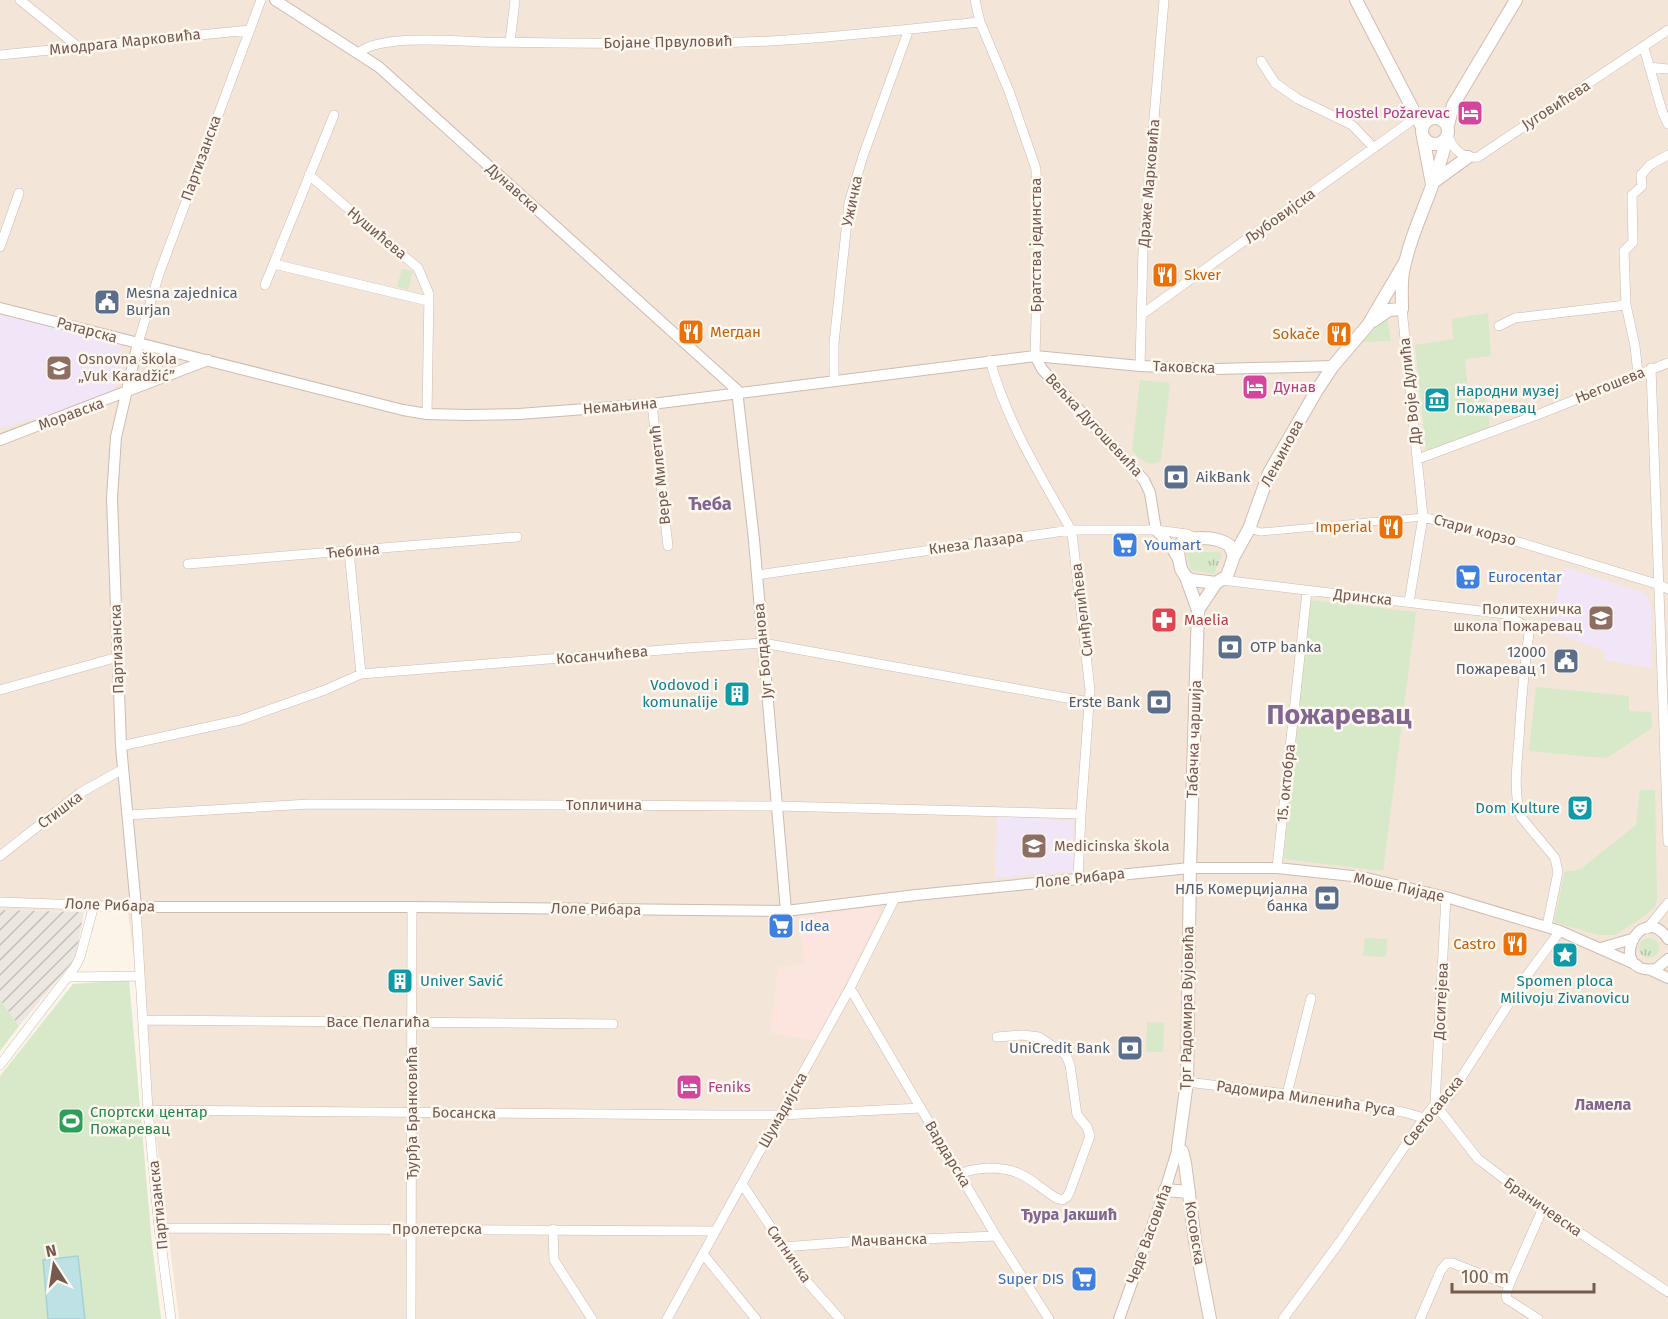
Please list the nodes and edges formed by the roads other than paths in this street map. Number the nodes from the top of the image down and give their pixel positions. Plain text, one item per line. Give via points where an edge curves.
1 (20, 0) edge
2 (261, 0) edge
3 (275, 0) edge
4 (515, 0) edge
5 (975, 0) edge
6 (1164, 0) edge
7 (1356, 0) edge
8 (1516, 0) edge
9 (980, 22) junction
10 (909, 29) junction
11 (250, 30) junction
12 (1668, 30) edge
13 (510, 42) junction
14 (77, 46) junction
15 (1644, 48) junction
16 (359, 53) junction
17 (0, 55) edge
18 (1261, 61) dead end
19 (1649, 67) junction
20 (1668, 69) edge
21 (1452, 105) junction
22 (334, 115) dead end
23 (1426, 123) junction
24 (1668, 124) edge
25 (1447, 133) junction
26 (1374, 148) junction
27 (1668, 155) edge
28 (1468, 157) junction
29 (309, 175) junction
30 (1432, 184) junction
31 (19, 193) dead end
32 (0, 247) edge
33 (1405, 262) junction
34 (274, 264) junction
35 (265, 285) dead end
36 (428, 302) junction
37 (1626, 305) junction
38 (0, 308) edge
39 (1402, 309) junction
40 (1142, 315) junction
41 (1368, 325) junction
42 (1499, 326) dead end
43 (138, 343) junction
44 (1035, 356) junction
45 (208, 360) junction
46 (990, 360) junction
47 (1668, 363) edge
48 (1140, 366) junction
49 (1333, 366) junction
50 (1651, 368) junction
51 (1638, 374) junction
52 (834, 381) junction
53 (737, 392) junction
54 (125, 394) junction
55 (652, 404) junction
56 (427, 414) junction
57 (0, 440) edge
58 (1418, 459) junction
59 (1423, 517) junction
60 (1249, 529) junction
61 (1071, 530) junction
62 (1156, 530) junction
63 (517, 537) dead end
64 (1195, 538) junction
65 (1220, 540) junction
66 (668, 546) dead end
67 (349, 551) junction
68 (1234, 556) junction
69 (1178, 560) junction
70 (188, 564) dead end
71 (756, 575) junction
72 (1186, 577) junction
73 (1219, 582) junction
74 (1664, 587) edge
75 (1307, 591) junction
76 (1408, 602) junction
77 (1198, 610) junction
78 (763, 643) junction
79 (118, 657) junction
80 (362, 675) junction
81 (0, 690) edge
82 (1089, 702) junction
83 (121, 746) junction
84 (123, 769) junction
85 (777, 806) junction
86 (1081, 814) junction
87 (128, 815) junction
88 (1668, 843) edge
89 (0, 856) edge
90 (1190, 868) junction
91 (1277, 868) junction
92 (1078, 878) junction
93 (1446, 897) junction
94 (895, 898) junction
95 (0, 902) edge
96 (1668, 903) edge
97 (94, 905) junction
98 (136, 907) junction
99 (412, 907) junction
100 (786, 911) junction
101 (1547, 926) junction
102 (1647, 928) junction
103 (1560, 931) junction
104 (1632, 939) junction
105 (1668, 939) edge
106 (1601, 948) junction
107 (1668, 959) edge
108 (1636, 965) junction
109 (1650, 970) junction
110 (140, 976) junction
111 (69, 977) junction
112 (1668, 978) edge
113 (850, 988) junction
114 (1311, 998) dead end
115 (143, 1020) junction
116 (412, 1022) junction
117 (613, 1024) dead end
118 (997, 1036) dead end
119 (0, 1065) edge
120 (1187, 1082) junction
121 (1287, 1094) junction
122 (1435, 1104) junction
123 (921, 1108) junction
124 (148, 1110) junction
125 (411, 1112) junction
126 (780, 1115) junction
127 (1424, 1118) junction
128 (1178, 1148) junction
129 (960, 1174) junction
130 (742, 1184) junction
131 (1165, 1190) junction
132 (1189, 1192) junction
133 (1543, 1208) junction
134 (159, 1228) junction
135 (411, 1229) junction
136 (553, 1229) junction
137 (715, 1231) junction
138 (996, 1236) junction
139 (783, 1247) junction
140 (703, 1254) junction
141 (1509, 1285) junction
142 (1668, 1292) edge
143 (666, 1317) edge
144 (171, 1319) edge
145 (411, 1319) edge
146 (592, 1319) edge
147 (756, 1319) edge
148 (840, 1319) edge
149 (1049, 1319) edge
150 (1119, 1319) edge
151 (1210, 1319) edge
152 (1283, 1319) edge
153 (1420, 1319) edge
154 (1538, 1319) edge

1 - 14 street
2 - 11 street, Партизанска
3 - 16 street, Дунавска
4 - 13 street
5 - 9 street, Братства јединства
6 - 40 street, Драже Марковића via 1143,249
7 - 23 main road
8 - 21 main road
9 - 10 street, Бојане Првуловић
9 - 44 street, Братства јединства via 1036,169
10 - 13 street, Бојане Првуловић via 763,41
10 - 52 street, Ужичка via 862,156 849,203 834,342
11 - 14 street, Миодрага Марковића
11 - 43 street, Партизанска via 159,274
12 - 15 street, Југовићева
13 - 16 street, Бојане Првуловић via 379,42
14 - 17 street, Миодрага Марковића
15 - 19 street
15 - 28 street, Југовићева via 1478,157
16 - 53 street, Дунавска
18 - 26 street via 1275,83 1298,99 1352,125
19 - 20 street
19 - 24 street
21 - 23 main road
21 - 25 main road, Др Воје Дулића
22 - 29 street
23 - 25 main road via 1442,119
23 - 25 main road via 1432,144 1439,144
23 - 26 street, Љубовијска
23 - 30 main road, Др Воје Дулића
25 - 28 street via 1453,148
25 - 30 main road, Др Воје Дулића
26 - 40 street, Љубовијска
27 - 37 street via 1644,170 1641,189 1632,195 1633,242 1624,251
28 - 30 main road
29 - 34 street
29 - 36 street, Нушићева via 418,268 429,294
30 - 33 main road, Др Воје Дулића
31 - 32 street
33 - 39 main road, Др Воје Дулића
33 - 41 main road, Лењинова
34 - 35 street
34 - 36 street
36 - 56 street, Нушићева
37 - 42 street via 1515,318
37 - 51 street
38 - 43 street, Ратарска
39 - 41 main road, Лењинова via 1385,312
39 - 58 street, Др Воје Дулића
40 - 48 street, Драже Марковића
41 - 49 main road, Лењинова
43 - 45 street, Ратарска
43 - 54 street, Партизанска
44 - 46 street, Немањина
44 - 48 street, Таковска
44 - 62 street, Вељка Дугошевића via 1042,369 1144,480
45 - 54 street, Моравска
45 - 56 street, Немањина
46 - 52 street, Немањина
46 - 61 street, Синђелићева via 1010,416
47 - 50 street, Његошева
48 - 49 street, Таковска
49 - 60 main road, Лењинова via 1269,473
50 - 51 street, Његошева
50 - 74 street
51 - 58 street, Његошева
52 - 53 street, Немањина
53 - 55 street, Немањина
53 - 71 street, Југ Богданова
54 - 57 street, Моравска
54 - 79 street, Партизанска via 116,437 112,498
55 - 56 street, Немањина via 519,414
55 - 66 street, Вере Милетић
58 - 59 street, Др Воје Дулића
59 - 60 street, Стари корзо via 1270,532
59 - 74 street, Стари корзо
59 - 76 street, Др Воје Дулића
60 - 65 main road
60 - 68 main road, Лењинова
61 - 62 street, Кнеза Лазара
61 - 71 street, Кнеза Лазара
61 - 82 street, Синђелићева via 1088,662
62 - 64 street, Кнеза Лазара
62 - 69 street, Вељка Дугошевића
63 - 67 street, Ћебина
64 - 65 main road
64 - 69 main road via 1179,544
65 - 68 main road via 1230,546
67 - 70 street, Ћебина
67 - 80 street
68 - 73 main road via 1227,576
69 - 72 main road
71 - 78 street, Југ Богданова
72 - 73 main road
72 - 77 main road, Табачка чаршија
73 - 75 street, Дринска
73 - 77 main road
74 - 88 street via 1661,692
75 - 76 street, Дринска
75 - 91 street, 15. октобра
76 - 101 street, Дринска via 1505,614 1529,630 1517,763 1518,810 1555,858 1558,872
77 - 90 main road, Табачка чаршија
78 - 80 street, Косанчићева
78 - 82 street, Косанчићева
78 - 85 street, Југ Богданова
79 - 81 street
79 - 83 street, Партизанска
80 - 83 street, Косанчићева via 240,720
82 - 86 street, Синђелићева
83 - 84 street, Партизанска
84 - 87 street, Партизанска
84 - 89 street, Стишка via 80,793
85 - 86 street, Топличина
85 - 87 street, Топличина via 309,804
85 - 100 street, Југ Богданова
86 - 92 street, Синђелићева
87 - 98 street, Партизанска
90 - 91 street, Моше Пијаде
90 - 92 street, Лоле Рибара
90 - 120 main road, Трг Радомира Вујовића
91 - 93 street, Моше Пијаде via 1362,877
92 - 94 street, Лоле Рибара
93 - 101 street, Моше Пијаде
93 - 122 street, Доситејева
94 - 100 street, Лоле Рибара
94 - 113 street, Шумадијска
95 - 97 street, Лоле Рибара
96 - 102 street
97 - 98 street, Лоле Рибара
97 - 111 street via 80,957
98 - 99 street, Лоле Рибара
98 - 110 street, Партизанска
99 - 100 street, Лоле Рибара
99 - 116 street, Ђурђа Бранковића
101 - 103 street, Моше Пијаде
102 - 104 street
102 - 105 street via 1661,931
103 - 106 street, Моше Пијаде
103 - 122 street, Светосавска via 1450,1095
104 - 106 street
104 - 108 street via 1630,953
106 - 108 street, Моше Пијаде
107 - 109 street via 1661,967
108 - 109 street, Моше Пијаде
109 - 112 street, Моше Пијаде
110 - 111 street
110 - 115 street, Партизанска
111 - 119 street
113 - 123 street, Вардарска
113 - 126 street, Шумадијска
114 - 121 street
115 - 116 street, Васе Пелагића
115 - 124 street, Партизанска
116 - 117 street, Васе Пелагића
116 - 125 street, Ђурђа Бранковића
118 - 129 street via 1039,1037 1066,1055 1077,1115 1090,1136 1070,1191 1062,1200 1017,1171 984,1168
120 - 121 street, Радомира Миленића Руса
120 - 128 main road, Трг Радомира Вујовића
121 - 127 street, Радомира Миленића Руса
122 - 127 street, Светосавска
122 - 133 street, Браничевска via 1478,1159
123 - 126 street, Босанска
123 - 129 street, Вардарска
124 - 125 street, Босанска
124 - 134 street, Партизанска
125 - 126 street, Босанска
125 - 135 street, Ђурђа Бранковића
126 - 130 street, Шумадијска
127 - 152 street, Светосавска
128 - 131 street, Чеде Васовића
128 - 132 main road, Косовска via 1183,1155
129 - 138 street, Вардарска
130 - 137 street, Шумадијска
130 - 139 street, Ситничка
131 - 132 main road
131 - 150 street, Чеде Васовића
132 - 151 main road, Косовска
133 - 141 street
133 - 142 street, Браничевска
134 - 135 street, Пролетерска
134 - 144 street, Партизанска
135 - 136 street, Пролетерска
135 - 145 street, Ђурђа Бранковића
136 - 137 street, Пролетерска
136 - 146 street via 554,1260
137 - 140 street, Шумадијска
138 - 139 street, Мачванска
138 - 149 street, Вардарска
139 - 148 street, Ситничка
140 - 143 street, Шумадијска
140 - 147 street
141 - 153 street via 1447,1263
141 - 154 street via 1507,1299

